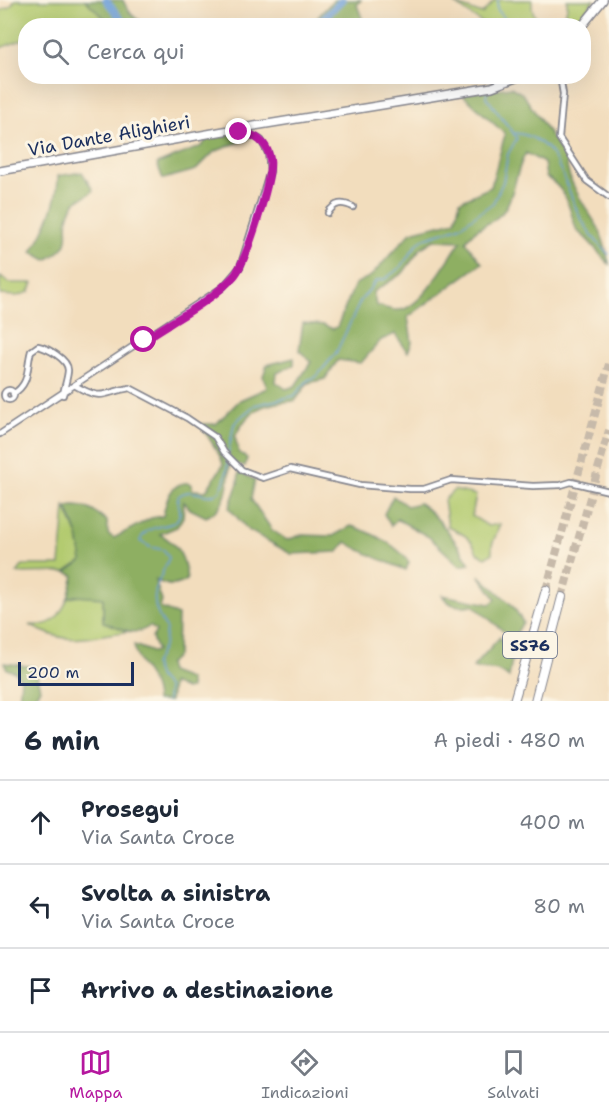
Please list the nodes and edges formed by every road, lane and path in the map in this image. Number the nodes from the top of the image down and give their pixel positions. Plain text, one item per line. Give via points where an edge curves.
1 (598, 0) edge
2 (603, 0) edge
3 (593, 11) junction
4 (588, 18) edge
5 (500, 84) edge
6 (561, 84) edge
7 (232, 129) junction
8 (0, 171) edge
9 (609, 197) edge
10 (353, 207) dead end
11 (327, 213) dead end
12 (76, 386) junction
13 (0, 388) edge
14 (63, 395) junction
15 (0, 434) edge
16 (609, 491) edge
17 (546, 590) tunnel mouth
18 (562, 597) tunnel mouth
19 (514, 701) edge
20 (535, 701) edge

1 - 3 main road
2 - 3 main road
3 - 4 main road
5 - 7 main road, Via Dante Alighieri
6 - 9 street via 559,138 587,182
7 - 8 main road, Via Dante Alighieri
7 - 12 street via 261,140 270,161 268,184 240,267 223,287
10 - 11 street via 335,205
12 - 14 street
12 - 16 street via 102,397 130,388 215,437 242,470 262,478 290,469 360,485 410,489 451,480 533,486 571,482
13 - 14 street via 13,394 25,383 31,351 38,346 67,364
14 - 15 street
17 - 19 highway, SS76
18 - 20 highway, SS76

